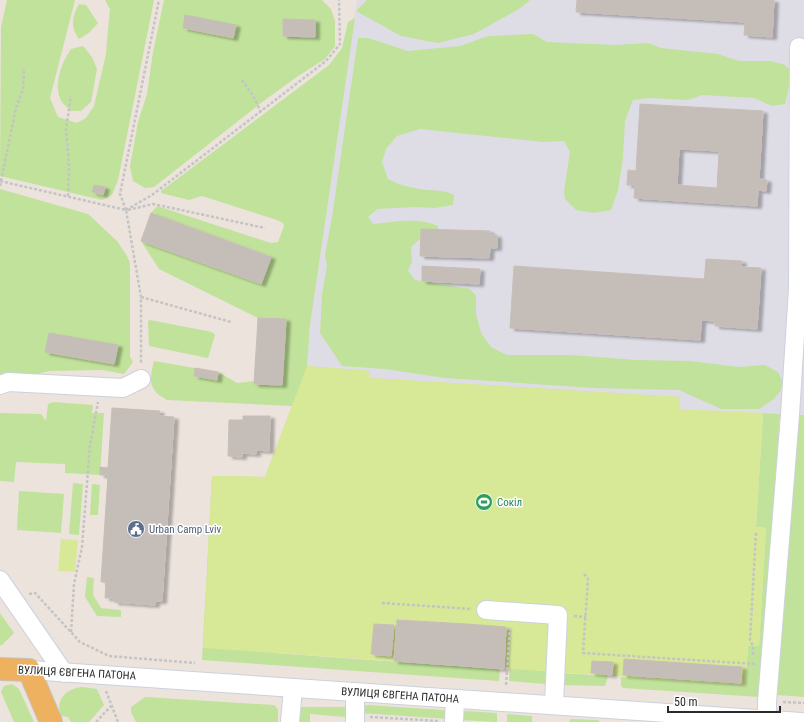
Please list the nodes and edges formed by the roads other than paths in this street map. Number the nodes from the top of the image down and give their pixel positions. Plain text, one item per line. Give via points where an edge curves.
1 (795, 47) edge
2 (801, 287) edge
3 (141, 379) road end
4 (0, 385) edge
5 (0, 580) edge
6 (6, 595) edge
7 (486, 610) road end
8 (0, 669) edge
9 (29, 670) junction
10 (64, 672) junction
11 (293, 688) junction
12 (355, 692) junction
13 (455, 699) junction
14 (554, 704) junction
15 (608, 715) edge
16 (767, 720) edge
17 (51, 722) edge
18 (290, 722) edge
19 (355, 722) edge
20 (454, 722) edge
21 (801, 722) edge

1 - 2 street
2 - 16 street via 790,415 761,664
3 - 4 street via 123,388 8,382
5 - 6 street
6 - 10 street
7 - 14 street via 558,615
8 - 9 main road, ВУЛИЦЯ ЄВГЕНА ПАТОНА
9 - 10 street, ВУЛИЦЯ ЄВГЕНА ПАТОНА
9 - 17 main road
10 - 11 street, ВУЛИЦЯ ЄВГЕНА ПАТОНА
11 - 12 street, ВУЛИЦЯ ЄВГЕНА ПАТОНА
11 - 18 street
12 - 13 street, ВУЛИЦЯ ЄВГЕНА ПАТОНА
12 - 19 street
13 - 14 street, ВУЛИЦЯ ЄВГЕНА ПАТОНА
13 - 20 street
14 - 15 street, ВУЛИЦЯ ЄВГЕНА ПАТОНА
15 - 16 street, ВУЛИЦЯ ЄВГЕНА ПАТОНА
16 - 21 street, ВУЛИЦЯ ЄВГЕНА ПАТОНА

